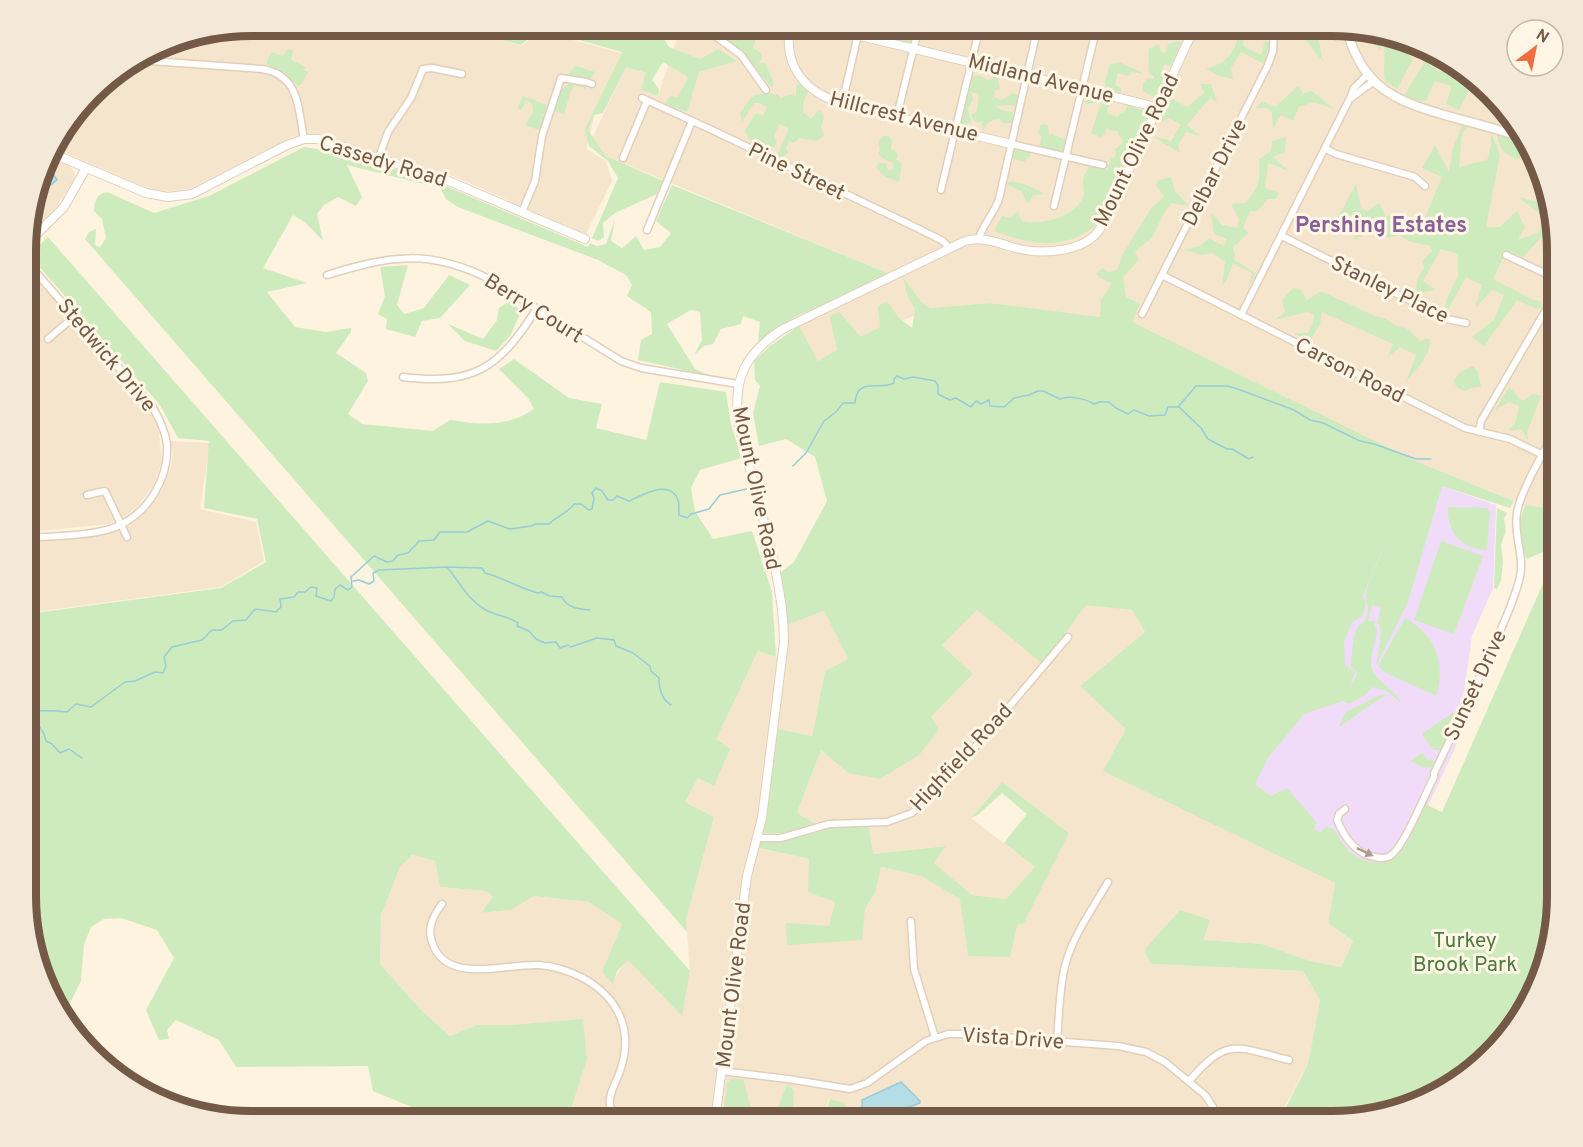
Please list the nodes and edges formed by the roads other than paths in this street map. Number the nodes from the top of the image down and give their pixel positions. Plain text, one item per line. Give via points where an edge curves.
1 (715, 36) edge
2 (789, 36) edge
3 (858, 36) joint
4 (917, 36) edge
5 (977, 36) edge
6 (1036, 36) edge
7 (1094, 36) edge
8 (1190, 36) edge
9 (1274, 36) edge
10 (1349, 36) edge
11 (914, 48) junction
12 (150, 61) edge
13 (970, 61) junction
14 (462, 74) dead end
15 (1368, 74) junction
16 (1027, 75) junction
17 (1374, 81) junction
18 (592, 84) dead end
19 (1082, 88) junction
20 (766, 90) dead end
21 (1350, 98) junction
22 (842, 104) junction
23 (1157, 109) junction
24 (897, 116) junction
25 (692, 121) junction
26 (954, 129) junction
27 (1512, 134) edge
28 (304, 139) junction
29 (1011, 144) junction
30 (1326, 149) junction
31 (58, 156) edge
32 (1066, 156) junction
33 (379, 157) junction
34 (623, 158) dead end
35 (1103, 165) dead end
36 (86, 168) junction
37 (1425, 186) dead end
38 (941, 190) dead end
39 (1054, 206) dead end
40 (522, 212) junction
41 (647, 230) dead end
42 (36, 235) edge
43 (1282, 237) junction
44 (585, 239) dead end
45 (979, 239) junction
46 (949, 248) junction
47 (1506, 255) dead end
48 (36, 272) edge
49 (1547, 274) edge
50 (327, 275) dead end
51 (1162, 275) junction
52 (537, 308) junction
53 (1547, 308) edge
54 (1142, 314) dead end
55 (1241, 315) junction
56 (75, 316) junction
57 (1466, 323) dead end
58 (48, 339) dead end
59 (403, 377) dead end
60 (738, 384) junction
61 (1479, 432) junction
62 (1547, 447) edge
63 (1543, 455) junction
64 (87, 495) dead end
65 (120, 525) junction
66 (36, 537) edge
67 (127, 537) dead end
68 (1068, 637) dead end
69 (1345, 809) dead end
70 (758, 838) junction
71 (1108, 882) dead end
72 (442, 904) dead end
73 (911, 921) dead end
74 (935, 1037) junction
75 (1057, 1042) junction
76 (1289, 1060) dead end
77 (721, 1071) junction
78 (1189, 1081) junction
79 (613, 1111) edge
80 (716, 1111) edge
81 (1212, 1111) edge

1 - 20 street via 741,55
2 - 22 street, Hillcrest Avenue via 790,55 801,78 819,95
3 - 11 street, Midland Avenue
3 - 22 street
4 - 11 street
5 - 13 street
6 - 16 street
7 - 19 street
8 - 23 street, Mount Olive Road
9 - 51 street, Delbar Drive via 1268,65
10 - 15 main road
11 - 13 street, Midland Avenue
11 - 24 street
12 - 28 street via 277,73 294,92
13 - 16 street, Midland Avenue
13 - 26 street
14 - 33 street via 423,69 411,98 388,132
15 - 17 main road
15 - 21 street
16 - 19 street, Midland Avenue
16 - 29 street
17 - 21 street
17 - 27 main road via 1409,104
18 - 40 street via 561,78 542,136 535,181
19 - 23 street, Midland Avenue
19 - 32 street
21 - 30 street
22 - 24 street, Hillcrest Avenue
23 - 45 street, Mount Olive Road via 1104,222 1092,237 1073,246 1040,251
24 - 26 street, Hillcrest Avenue
25 - 34 street, Pine Street via 644,100
25 - 41 street
25 - 46 street, Pine Street via 930,234
26 - 29 street, Hillcrest Avenue
26 - 38 street
28 - 33 street, Cassedy Road via 326,140
28 - 36 street, Cassedy Road via 181,197 146,193
29 - 32 street, Hillcrest Avenue
29 - 45 street via 997,204
30 - 37 street via 1415,177
30 - 43 street
31 - 36 street, Cassedy Road
32 - 35 street, Hillcrest Avenue
32 - 39 street
33 - 40 street, Cassedy Road
36 - 42 street via 61,211
40 - 44 street, Cassedy Road
43 - 55 street
43 - 57 street, Stanley Place via 1447,319
45 - 46 street, Mount Olive Road
46 - 60 street, Mount Olive Road via 777,333 754,353
47 - 49 street
48 - 56 street, Stedwick Drive
50 - 52 street, Berry Court via 384,259 436,261 477,273
51 - 54 street, Delbar Drive
51 - 55 street, Carson Road
52 - 59 street via 510,348 478,371 442,380
52 - 60 street, Berry Court via 627,364
53 - 61 street via 1481,421
55 - 61 street, Carson Road
56 - 58 street
56 - 65 street, Stedwick Drive via 152,406 166,443 161,482 144,508
60 - 70 street, Mount Olive Road via 739,424 777,580 784,627
61 - 63 street, Carson Road via 1512,439
62 - 63 street, Sunset Drive
69 -> 63 street, Sunset Drive via 1337,820 1351,843 1368,855 1387,858 1393,854 1434,777 1516,591 1522,567 1517,514
64 - 65 street via 105,491
65 - 66 street, Stedwick Drive via 94,532
65 - 67 street
68 - 70 street, Highfield Road via 975,747 912,813 887,822 829,824 781,838
70 - 77 street, Mount Olive Road via 745,887
71 - 75 street via 1066,959
72 - 79 street via 432,920 431,939 438,954 450,965 471,970 545,965 579,976 610,1000 624,1028 626,1045 610,1095
73 - 74 street via 914,969
74 - 75 street, Vista Drive via 961,1034
74 - 77 street, Vista Drive via 916,1046 867,1083 850,1089
75 - 78 street, Vista Drive via 1134,1048 1159,1058
76 - 78 street via 1246,1049 1228,1049 1213,1057
77 - 80 street, Mount Olive Road
78 - 81 street, Vista Drive via 1209,1101

